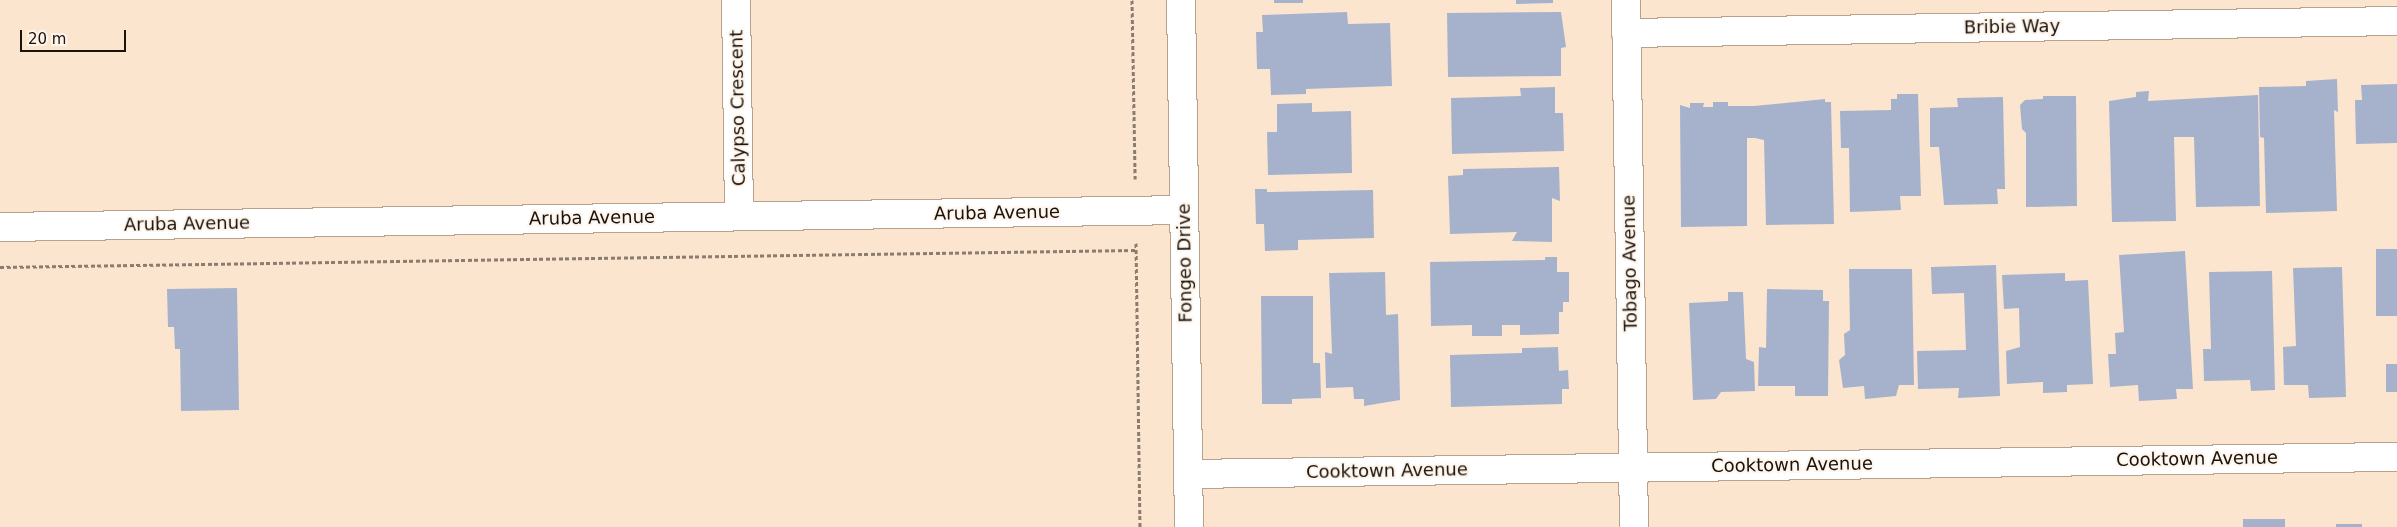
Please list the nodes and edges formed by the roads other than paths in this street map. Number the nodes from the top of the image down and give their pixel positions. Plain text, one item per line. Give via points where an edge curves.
1 (736, 0) edge
2 (1181, 0) edge
3 (1626, 0) edge
4 (2397, 21) edge
5 (1626, 33) junction
6 (1184, 210) junction
7 (739, 216) junction
8 (0, 227) edge
9 (2397, 456) edge
10 (1634, 467) junction
11 (1188, 474) junction
12 (1189, 527) edge
13 (1634, 527) edge

1 - 7 street, Calypso Crescent
2 - 6 street, Fongeo Drive
3 - 5 street, Tobago Avenue
4 - 5 street, Bribie Way
5 - 10 street, Tobago Avenue
6 - 7 street, Aruba Avenue
6 - 11 street, Fongeo Drive
7 - 8 street, Aruba Avenue
9 - 10 street, Cooktown Avenue
10 - 11 street, Cooktown Avenue
10 - 13 street, Tobago Avenue
11 - 12 street, Fongeo Drive

